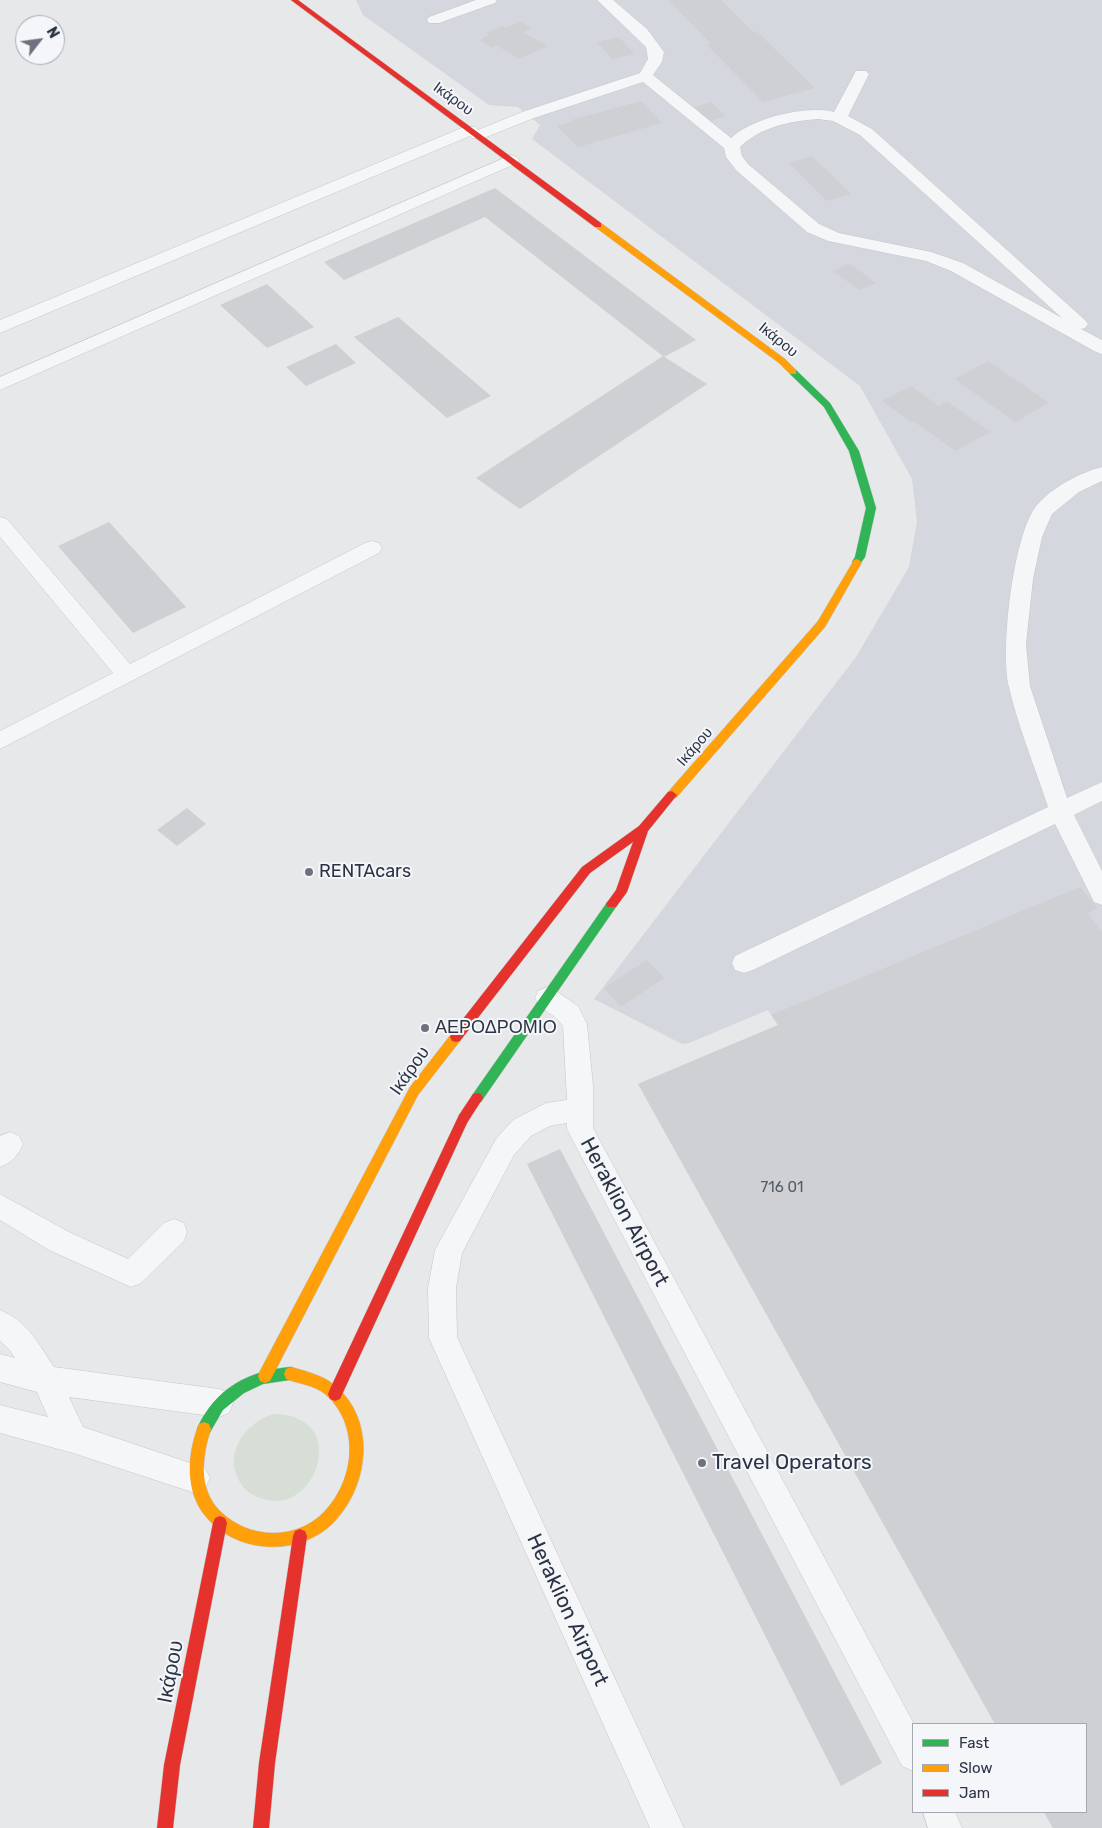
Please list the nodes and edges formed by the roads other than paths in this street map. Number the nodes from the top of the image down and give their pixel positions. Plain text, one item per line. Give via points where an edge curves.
1 (294, 0) edge
2 (448, 0) edge
3 (490, 0) edge
4 (604, 0) edge
5 (461, 10) junction
6 (434, 20) dead end
7 (861, 74) dead end
8 (645, 76) junction
9 (839, 118) junction
10 (474, 133) junction
11 (732, 146) junction
12 (511, 160) junction
13 (0, 326) edge
14 (1102, 346) edge
15 (0, 384) edge
16 (1102, 473) edge
17 (0, 524) edge
18 (372, 548) dead end
19 (127, 676) junction
20 (0, 741) edge
21 (1102, 791) edge
22 (1060, 810) junction
23 (642, 829) junction
24 (1102, 895) edge
25 (744, 963) dead end
26 (547, 998) junction
27 (579, 1109) junction
28 (0, 1206) edge
29 (174, 1232) dead end
30 (0, 1324) edge
31 (0, 1368) edge
32 (265, 1376) junction
33 (46, 1380) junction
34 (336, 1394) junction
35 (220, 1403) junction
36 (0, 1419) edge
37 (73, 1438) junction
38 (195, 1478) junction
39 (220, 1523) junction
40 (300, 1536) junction
41 (912, 1753) edge
42 (939, 1813) edge
43 (165, 1828) edge
44 (261, 1828) edge
45 (668, 1828) edge
46 (945, 1828) edge

1 - 10 main road, Ικάρου
2 - 5 lane
3 - 5 lane
4 - 8 lane via 656,50 655,59
5 - 6 lane
7 - 9 lane
8 - 10 lane
8 - 11 lane
9 - 11 lane via 805,115 753,130
9 - 14 lane via 866,132
10 - 12 main road, Ικάρου
10 - 13 lane
11 - 14 lane via 742,167 813,228 834,237 931,257 957,267
12 - 15 lane
12 - 23 main road, Ικάρου via 782,361 827,405 854,451 871,508 860,557 822,624
16 - 22 lane via 1072,487 1044,510 1032,537 1023,579 1015,644 1019,686
17 - 19 lane
18 - 19 lane
19 - 20 lane
21 - 22 lane
22 - 24 lane
22 - 25 lane
23 - 26 main road, Ικάρου via 621,892
23 - 32 main road, Ικάρου via 586,870 414,1090
26 - 27 lane via 569,1014 575,1024
26 - 34 main road, Ικάρου via 462,1119
27 - 41 lane, Heraklion Airport via 580,1129
27 - 45 lane, Heraklion Airport via 546,1115 522,1128 505,1147 449,1250 442,1288 443,1338
28 - 29 lane via 59,1241 130,1274
30 - 33 lane via 19,1339
31 - 33 lane
32 - 34 main road via 291,1374 315,1380
32 - 35 main road via 241,1386
33 - 35 lane
33 - 37 lane
34 - 40 main road via 351,1416 356,1433 356,1470 344,1497 325,1520
35 - 38 main road via 204,1425 196,1451
36 - 37 lane
37 - 38 lane
38 - 39 main road via 204,1503
39 - 40 main road via 244,1537 271,1542
39 - 43 main road, Ικάρου via 172,1765
40 - 44 main road via 267,1763
42 - 46 lane

